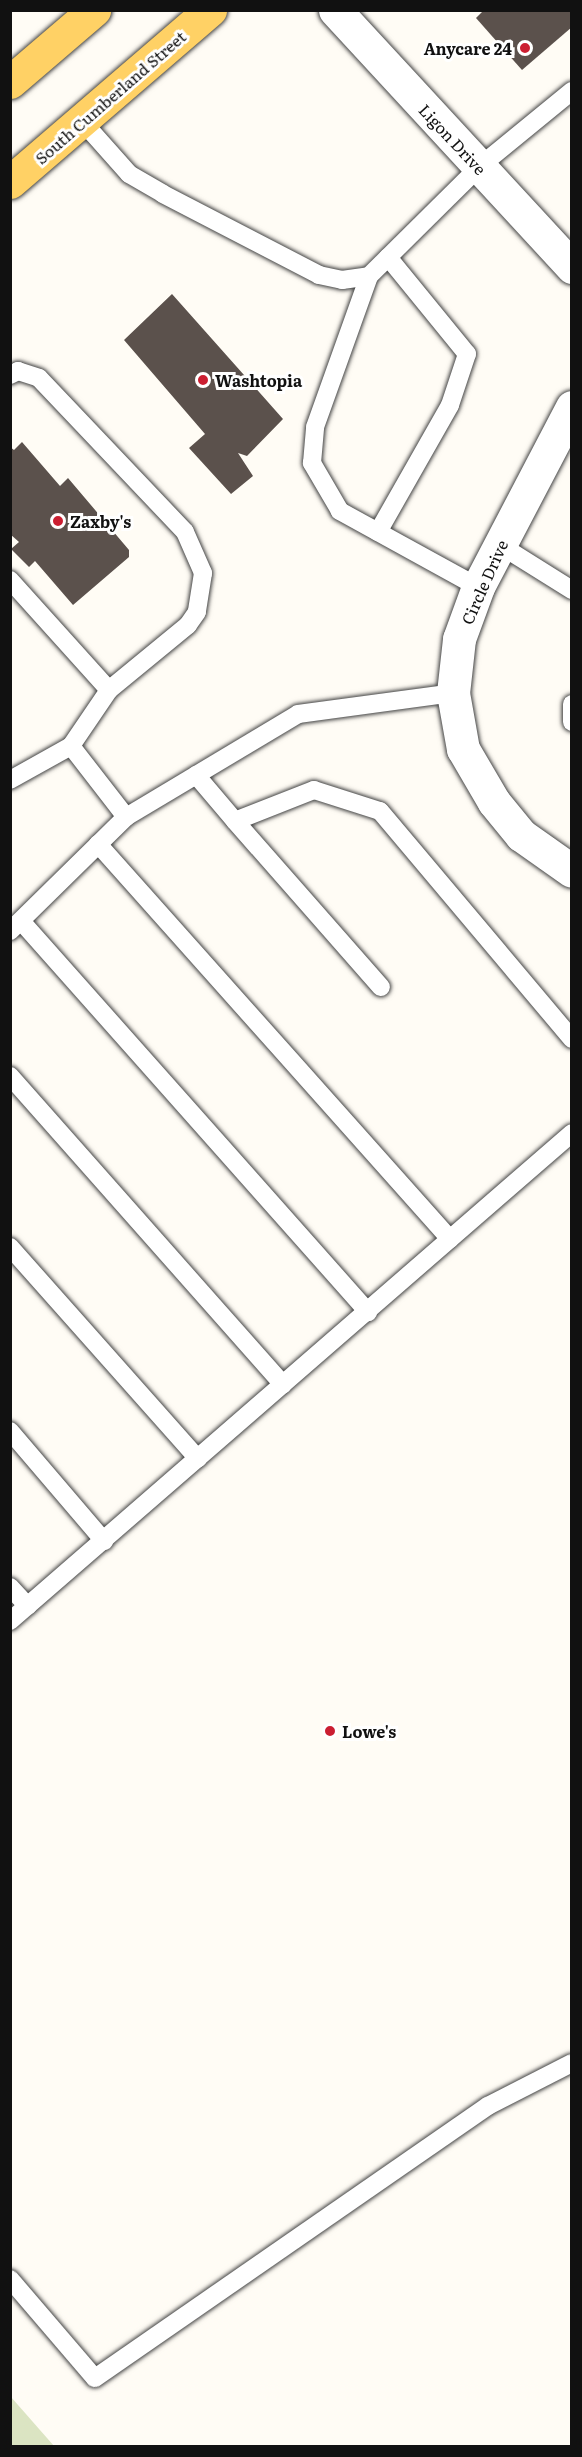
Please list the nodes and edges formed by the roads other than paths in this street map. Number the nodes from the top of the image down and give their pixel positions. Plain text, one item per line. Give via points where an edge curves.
1 (94, 10) edge
2 (210, 10) edge
3 (335, 10) edge
4 (10, 82) edge
5 (572, 91) edge
6 (82, 121) junction
7 (479, 167) junction
8 (10, 183) edge
9 (388, 257) junction
10 (570, 262) edge
11 (369, 276) junction
12 (10, 375) edge
13 (572, 407) edge
14 (378, 532) junction
15 (500, 545) junction
16 (10, 580) edge
17 (478, 587) junction
18 (572, 590) edge
19 (109, 690) junction
20 (453, 693) junction
21 (572, 704) edge
22 (572, 722) edge
23 (71, 746) junction
24 (196, 775) junction
25 (10, 780) edge
26 (126, 817) junction
27 (235, 821) junction
28 (98, 844) junction
29 (572, 872) edge
30 (16, 926) edge
31 (381, 987) dead end
32 (572, 1040) edge
33 (10, 1076) edge
34 (572, 1133) edge
35 (450, 1239) junction
36 (10, 1247) edge
37 (368, 1312) junction
38 (283, 1385) junction
39 (10, 1431) edge
40 (198, 1459) junction
41 (104, 1541) junction
42 (10, 1587) edge
43 (28, 1606) junction
44 (10, 1621) edge
45 (572, 2064) edge
46 (10, 2279) edge

1 - 4 main road
2 - 6 main road, South Cumberland Street
3 - 7 street, Ligon Drive
5 - 7 lane
6 - 8 main road, South Cumberland Street
6 - 11 lane via 129,174 163,194 319,275 342,280
7 - 9 lane
7 - 10 street, Ligon Drive
9 - 11 lane
9 - 14 lane via 467,354 450,405
11 - 14 lane via 315,427 312,463 340,511
12 - 19 lane via 18,371 39,378 185,532 203,573 197,612
13 - 15 street, Circle Drive
14 - 17 lane
15 - 17 street, Circle Drive
15 - 18 lane
16 - 19 lane
17 - 20 street, Circle Drive via 459,639
19 - 23 lane
20 - 24 lane via 298,714
20 - 29 street, Circle Drive via 463,749 494,802 520,834
21 - 22 lane
23 - 25 lane
23 - 26 lane
24 - 26 lane
24 - 27 lane
26 - 28 lane
27 - 31 lane
27 - 32 lane via 314,790 380,811
28 - 30 lane
28 - 35 lane
30 - 37 lane
33 - 38 lane
34 - 35 lane
35 - 37 lane
36 - 40 lane
37 - 38 lane
38 - 40 lane
39 - 41 lane
40 - 41 lane
41 - 43 lane
42 - 43 lane
43 - 44 lane
45 - 46 lane via 488,2106 95,2378

